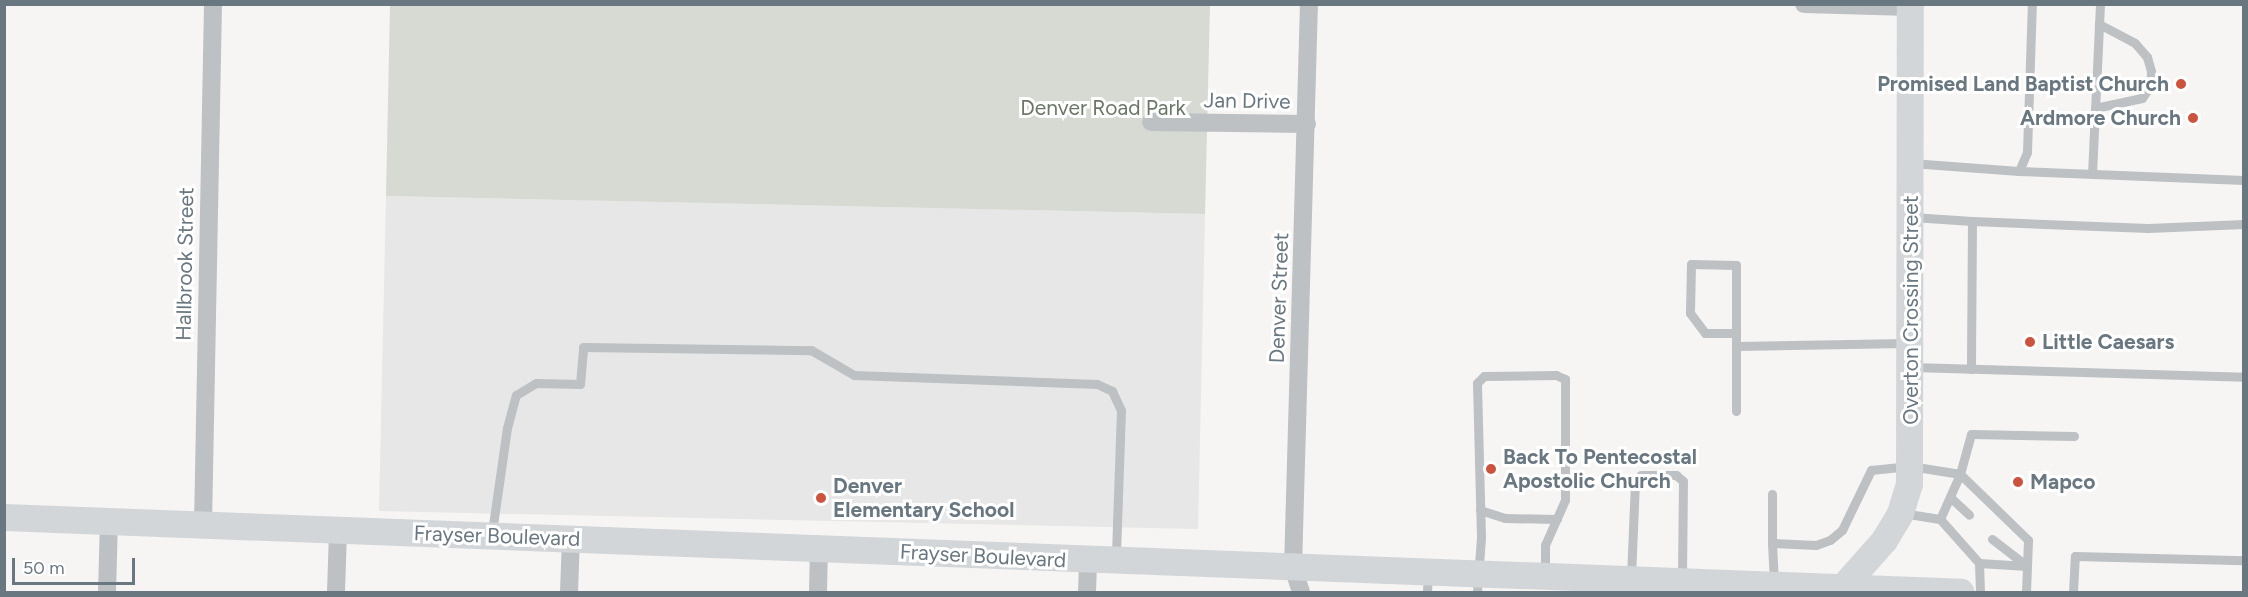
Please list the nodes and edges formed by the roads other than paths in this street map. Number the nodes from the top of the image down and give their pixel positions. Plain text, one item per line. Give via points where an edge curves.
1 (213, 4) edge
2 (1309, 4) edge
3 (1804, 4) edge
4 (2032, 4) edge
5 (2100, 4) edge
6 (1910, 6) edge
7 (2099, 24) junction
8 (2095, 108) junction
9 (1151, 122) dead end
10 (1306, 124) junction
11 (1911, 163) junction
12 (2019, 171) junction
13 (2092, 174) junction
14 (2244, 180) edge
15 (1911, 217) junction
16 (1972, 221) junction
17 (2244, 224) edge
18 (1736, 333) junction
19 (1736, 346) junction
20 (1912, 355) junction
21 (1971, 369) junction
22 (2244, 377) edge
23 (1736, 411) dead end
24 (2074, 436) dead end
25 (1910, 466) junction
26 (1960, 474) junction
27 (1772, 494) dead end
28 (1950, 497) junction
29 (1480, 510) junction
30 (1900, 513) junction
31 (1968, 515) dead end
32 (4, 517) edge
33 (1557, 519) junction
34 (1940, 519) junction
35 (109, 522) junction
36 (202, 525) junction
37 (338, 532) junction
38 (491, 536) junction
39 (571, 538) junction
40 (1992, 539) dead end
41 (1772, 543) junction
42 (819, 549) junction
43 (1088, 560) junction
44 (2244, 560) edge
45 (1116, 561) junction
46 (1979, 563) junction
47 (2027, 566) junction
48 (1527, 579) junction
49 (1297, 580) edge
50 (1631, 580) junction
51 (1427, 583) edge
52 (1477, 584) edge
53 (1667, 585) edge
54 (1774, 586) junction
55 (1723, 588) edge
56 (1839, 591) edge
57 (107, 592) edge
58 (336, 592) edge
59 (569, 592) edge
60 (818, 592) edge
61 (1087, 592) edge
62 (1961, 592) edge
63 (1980, 592) edge
64 (2026, 592) edge
65 (2073, 592) edge

1 - 36 street, Hallbrook Street
2 - 10 street, Denver Street
3 - 6 street
4 - 12 lane via 2027,152
5 - 7 lane
6 - 11 main road, Overton Crossing Street
7 - 8 lane
7 - 8 lane via 2135,43 2147,57 2151,71 2150,86 2142,98
8 - 13 lane
9 - 10 street, Jan Drive
10 - 49 street, Denver Street
11 - 12 lane
11 - 15 main road, Overton Crossing Street
12 - 13 lane
13 - 14 lane
15 - 16 lane
15 - 20 main road, Overton Crossing Street
16 - 17 lane via 2148,228
16 - 21 lane
18 - 18 lane via 1736,265 1691,264 1690,313 1705,333
18 - 19 lane
19 - 20 lane
19 - 23 lane
20 - 21 lane
20 - 25 main road, Overton Crossing Street
21 - 22 lane
24 - 26 lane via 1971,434
25 - 26 lane
25 - 30 main road, Overton Crossing Street
25 - 41 lane via 1871,470 1842,530 1830,540 1816,545
26 - 28 lane
26 - 47 lane via 2028,540
27 - 41 lane
28 - 31 lane
28 - 34 lane
29 - 33 lane via 1505,518
29 - 33 lane via 1477,383 1484,376 1556,375 1565,379 1565,501
29 - 52 lane
30 - 34 lane
30 - 56 main road, Overton Crossing Street via 1884,540
32 - 35 main road, Frayser Boulevard
33 - 48 lane
34 - 46 lane
35 - 36 main road, Frayser Boulevard
35 - 57 street
36 - 37 main road, Frayser Boulevard
37 - 38 main road, Frayser Boulevard
37 - 58 street
38 - 39 main road, Frayser Boulevard
38 - 45 lane via 507,428 516,395 536,383 580,384 583,347 811,350 854,375 1097,384 1112,390 1121,410
39 - 42 main road, Frayser Boulevard
39 - 59 street
40 - 47 lane
41 - 54 lane
42 - 43 main road, Frayser Boulevard
42 - 60 street
43 - 45 main road, Frayser Boulevard
43 - 61 street
44 - 65 lane via 2075,556
45 - 49 main road, Frayser Boulevard
46 - 47 lane
46 - 63 lane
47 - 64 lane
48 - 50 main road, Frayser Boulevard
48 - 52 main road, Frayser Boulevard
49 - 51 main road, Frayser Boulevard
50 - 53 main road, Frayser Boulevard
50 - 53 lane via 1635,482 1641,475 1676,475 1683,481
51 - 52 main road, Frayser Boulevard
53 - 55 main road, Frayser Boulevard
54 - 55 main road, Frayser Boulevard
54 - 56 main road, Frayser Boulevard
56 - 62 main road, Frayser Boulevard

